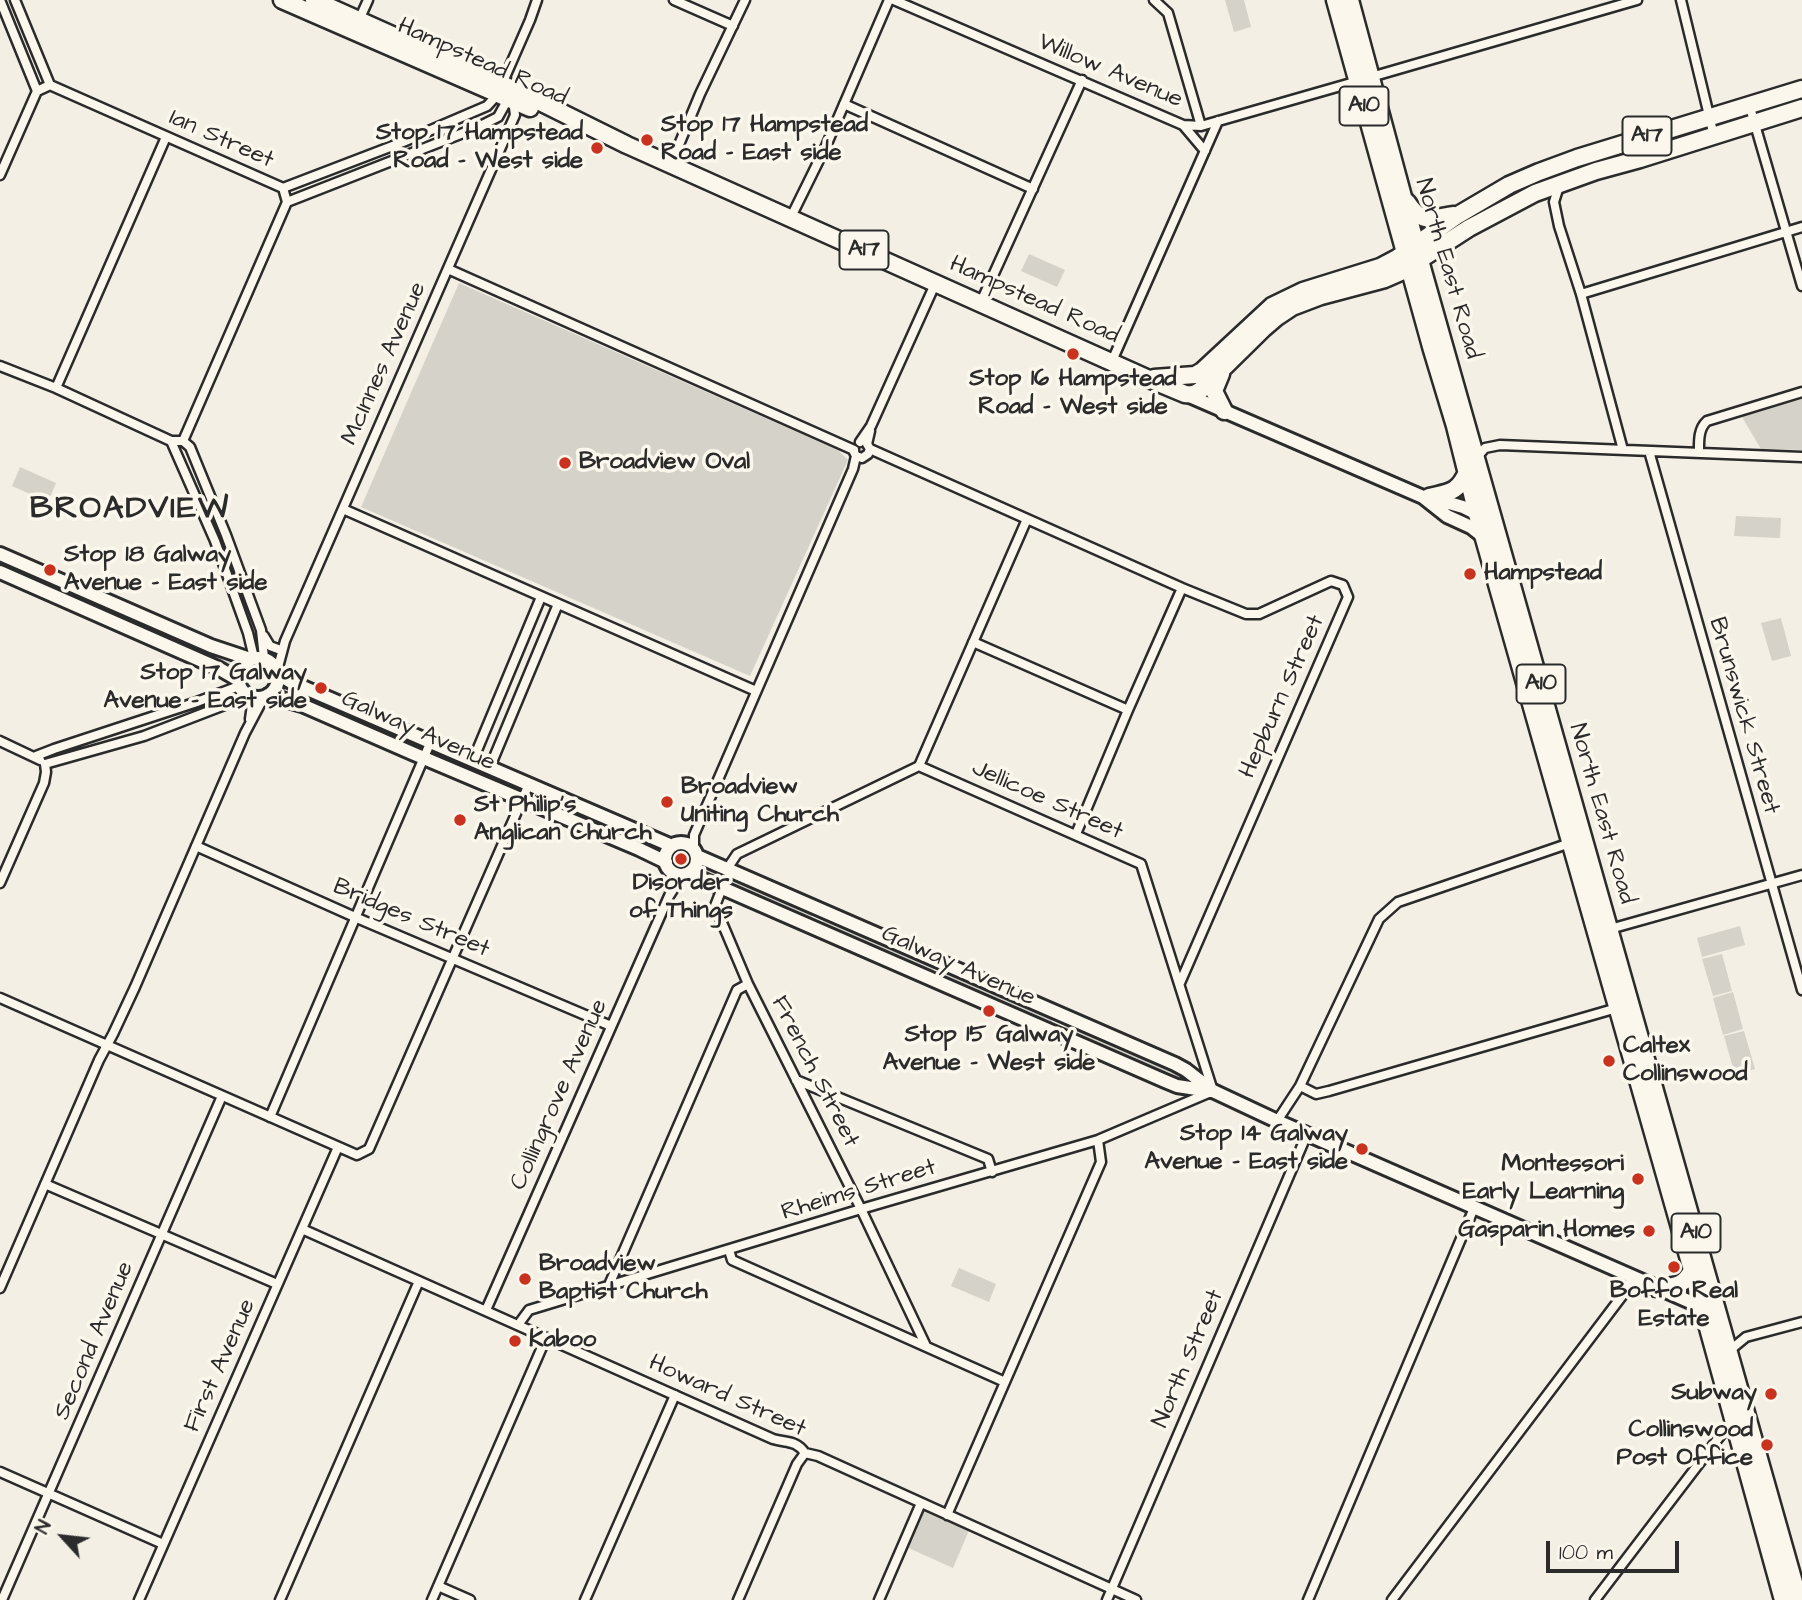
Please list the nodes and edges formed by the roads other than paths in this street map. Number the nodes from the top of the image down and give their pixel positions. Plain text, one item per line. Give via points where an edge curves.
1 (15, 0) edge
2 (282, 0) edge
3 (314, 0) edge
4 (368, 0) edge
5 (537, 0) edge
6 (674, 0) edge
7 (745, 0) edge
8 (892, 0) edge
9 (1154, 0) edge
10 (1335, 0) edge
11 (1350, 0) edge
12 (1637, 0) edge
13 (1681, 0) edge
14 (0, 1) edge
15 (357, 26) junction
16 (733, 26) junction
17 (1365, 79) junction
18 (1082, 80) junction
19 (50, 85) junction
20 (1802, 89) edge
21 (37, 91) junction
22 (509, 94) junction
23 (844, 104) junction
24 (1749, 104) junction
25 (1802, 108) edge
26 (1709, 117) junction
27 (1218, 121) junction
28 (1754, 123) junction
29 (1183, 125) junction
30 (1201, 126) junction
31 (1714, 136) junction
32 (166, 137) junction
33 (1205, 151) junction
34 (671, 163) junction
35 (0, 175) edge
36 (1560, 183) junction
37 (283, 188) junction
38 (1033, 189) junction
39 (1402, 194) junction
40 (287, 202) junction
41 (1458, 215) junction
42 (791, 217) junction
43 (1802, 227) edge
44 (1786, 232) junction
45 (1413, 255) junction
46 (448, 270) junction
47 (936, 282) junction
48 (1802, 286) edge
49 (1581, 294) junction
50 (981, 302) junction
51 (1112, 361) junction
52 (0, 366) edge
53 (1224, 369) junction
54 (1149, 379) junction
55 (56, 388) junction
56 (1802, 392) edge
57 (1185, 394) junction
58 (1224, 411) junction
59 (171, 441) junction
60 (184, 441) junction
61 (862, 450) junction
62 (1623, 450) junction
63 (1649, 451) junction
64 (1699, 453) junction
65 (1476, 457) junction
66 (1802, 457) edge
67 (1467, 472) junction
68 (1426, 497) junction
69 (343, 509) junction
70 (1477, 514) junction
71 (1027, 519) junction
72 (1491, 534) junction
73 (0, 554) edge
74 (0, 572) edge
75 (1182, 588) junction
76 (541, 597) junction
77 (558, 604) junction
78 (261, 630) junction
79 (285, 641) junction
80 (974, 642) junction
81 (278, 649) junction
82 (259, 659) junction
83 (277, 673) junction
84 (244, 690) junction
85 (756, 691) junction
86 (266, 696) junction
87 (233, 703) junction
88 (1128, 710) junction
89 (251, 712) junction
90 (249, 725) junction
91 (0, 741) edge
92 (431, 741) junction
93 (36, 757) junction
94 (425, 759) junction
95 (473, 760) junction
96 (45, 764) junction
97 (919, 766) junction
98 (490, 767) junction
99 (529, 784) junction
100 (522, 800) junction
101 (1076, 834) junction
102 (1570, 843) junction
103 (196, 846) junction
104 (688, 846) junction
105 (666, 862) junction
106 (727, 869) junction
107 (682, 873) junction
108 (1802, 875) edge
109 (0, 883) edge
110 (1771, 883) junction
111 (722, 888) junction
112 (356, 918) junction
113 (1603, 931) junction
114 (452, 958) junction
115 (1180, 983) junction
116 (748, 984) junction
117 (1802, 990) edge
118 (0, 999) edge
119 (1617, 1007) junction
120 (611, 1026) junction
121 (107, 1045) junction
122 (796, 1080) junction
123 (1300, 1086) junction
124 (1213, 1091) junction
125 (222, 1096) junction
126 (270, 1117) junction
127 (1277, 1121) junction
128 (1307, 1134) junction
129 (1098, 1140) junction
130 (338, 1147) junction
131 (992, 1172) junction
132 (45, 1184) junction
133 (1474, 1208) junction
134 (861, 1209) junction
135 (302, 1228) junction
136 (162, 1234) junction
137 (729, 1250) junction
138 (1692, 1270) junction
139 (1632, 1278) junction
140 (419, 1281) junction
141 (277, 1284) junction
142 (609, 1285) junction
143 (0, 1288) edge
144 (1656, 1288) junction
145 (1709, 1308) junction
146 (486, 1310) junction
147 (1801, 1322) edge
148 (517, 1325) junction
149 (546, 1338) junction
150 (926, 1346) junction
151 (1729, 1351) junction
152 (1005, 1382) junction
153 (675, 1395) junction
154 (1733, 1419) junction
155 (805, 1453) junction
156 (0, 1472) edge
157 (49, 1494) junction
158 (921, 1503) junction
159 (947, 1515) junction
160 (163, 1544) junction
161 (1786, 1562) junction
162 (438, 1586) junction
163 (1111, 1590) junction
164 (2, 1600) edge
165 (139, 1600) edge
166 (281, 1600) edge
167 (432, 1600) edge
168 (470, 1600) edge
169 (585, 1600) edge
170 (738, 1600) edge
171 (879, 1600) edge
172 (1107, 1600) edge
173 (1136, 1600) edge
174 (1308, 1600) edge
175 (1392, 1600) edge
176 (1595, 1600) edge
177 (1783, 1600) edge
178 (1799, 1600) edge

1 - 19 street
2 - 15 highway, Hampstead Road / A17
3 - 15 highway, Hampstead Road / A17
4 - 15 street
5 - 22 street
6 - 16 street
7 - 16 street
8 - 18 street, Willow Avenue
8 - 23 street
9 - 30 street via 1168,13
10 - 17 highway, North East Road / A10
11 - 17 highway, North East Road / A10
12 - 17 street, Willow Avenue
13 - 26 street
14 - 21 street
15 - 22 highway, Hampstead Road / A17
16 - 34 street
17 - 27 street, Willow Avenue
17 - 39 highway, North East Road / A10
17 - 45 highway, North East Road / A10
18 - 29 street, Willow Avenue
18 - 38 street
19 - 21 street
19 - 32 street, Ian Street
20 - 24 highway, A17
21 - 35 street
22 - 34 highway, Hampstead Road / A17
22 - 37 street, Ian Street via 403,142
22 - 40 street, Ian Street via 498,117 476,128
22 - 46 street, McInnes Avenue via 515,115
23 - 38 street
23 - 42 street
24 - 26 highway, A17
24 - 28 street
25 - 28 highway, A17
26 - 31 street
26 - 41 highway, A17 via 1539,172
27 - 30 street, Willow Avenue
27 - 33 street
28 - 31 highway, A17
28 - 44 street
29 - 30 street, Willow Avenue
29 - 33 street
31 - 36 highway, A17
32 - 37 street, Ian Street
32 - 55 street
33 - 51 street
34 - 42 highway, Hampstead Road / A17
36 - 45 highway, A17
36 - 49 street via 1554,202
37 - 40 street
38 - 50 street
39 - 41 highway via 1419,216
39 - 45 highway, North East Road / A10
40 - 60 street
41 - 45 highway, A17
42 - 47 highway, Hampstead Road / A17
43 - 44 street
44 - 48 street
44 - 49 street
45 - 53 highway, A17 via 1385,279 1292,307
45 - 54 highway, A17 via 1281,301 1195,375
45 - 65 highway, North East Road / A10
45 - 67 highway, North East Road / A10 via 1432,350
46 - 61 street, Hepburn Street
46 - 69 street, McInnes Avenue
47 - 50 highway, Hampstead Road / A17
47 - 61 street
49 - 62 street
50 - 51 highway, Hampstead Road / A17
51 - 54 highway, Hampstead Road / A17
52 - 55 street
53 - 57 highway, A17 via 1196,394
53 - 58 highway via 1214,391
54 - 57 highway, Hampstead Road / A17
55 - 59 street
56 - 64 street via 1707,421 1702,425
57 - 58 street, Hampstead Road
58 - 68 street, Hampstead Road
59 - 60 street
59 - 82 street
60 - 78 street via 190,446
61 - 71 street, Hepburn Street
61 - 85 street
62 - 63 street
62 - 65 street via 1492,446
63 - 64 street
63 - 110 street, Brunswick Street
64 - 66 street
65 - 72 highway, North East Road / A10
67 - 68 highway via 1455,490
67 - 70 highway, North East Road / A10
68 - 70 street, Hampstead Road
68 - 72 street, Hampstead Road via 1447,516
69 - 76 street
69 - 79 street, McInnes Avenue
70 - 72 highway
71 - 75 street, Hepburn Street
71 - 80 street
72 - 102 highway, North East Road / A10
72 - 113 highway, North East Road / A10
73 - 82 street via 211,646
74 - 84 street via 218,668
75 - 88 street
75 - 115 street, Hepburn Street via 1246,614 1259,614 1331,581 1343,585 1348,597
76 - 77 street
76 - 95 street
77 - 85 street
77 - 98 street
78 - 81 street via 270,646
78 - 82 street
79 - 81 street, McInnes Avenue
79 - 83 street, McInnes Avenue
80 - 88 street
80 - 97 street
81 - 82 street, McInnes Avenue
82 - 83 street via 272,663
82 - 84 street via 240,667
83 - 86 street via 276,686
83 - 92 street, Galway Avenue
84 - 86 street
84 - 87 street
84 - 89 street
84 - 93 street
85 - 104 street
86 - 90 street
86 - 94 street, Galway Avenue via 302,705
87 - 89 street
87 - 96 street via 144,736
88 - 101 street
89 - 90 street
90 - 103 street
91 - 93 street
92 - 94 street
92 - 95 street, Galway Avenue
93 - 96 street
94 - 100 street, Galway Avenue
94 - 112 street
95 - 98 street, Galway Avenue
96 - 109 street via 44,783
97 - 101 street, Jellicoe Street
97 - 106 street via 737,854
98 - 99 street, Galway Avenue
99 - 100 street
99 - 104 street, Galway Avenue
100 - 105 street, Galway Avenue
100 - 114 street
101 - 115 street, Jellicoe Street via 1141,864
102 - 113 highway, North East Road / A10
102 - 123 street via 1398,902 1379,919
103 - 112 street, Bridges Street
103 - 121 street
104 - 105 street via 667,852
104 - 106 street, Galway Avenue
104 - 107 street via 694,868
105 - 107 street via 670,870
106 - 124 street, Galway Avenue via 1186,1070
107 - 111 street, Galway Avenue
107 - 120 street, Collingrove Avenue
108 - 110 street
110 - 113 street
110 - 117 street, Brunswick Street
111 - 116 street, French Street via 715,906
111 - 124 street, Galway Avenue via 1177,1086
112 - 114 street, Bridges Street
112 - 126 street
113 - 119 highway, North East Road / A10
113 - 145 highway, North East Road / A10
114 - 120 street, Bridges Street
114 - 130 street via 369,1149 357,1155
115 - 124 street, Jellicoe Street
116 - 122 street, French Street
116 - 142 street via 737,990
118 - 121 street
119 - 123 street via 1329,1091 1316,1094
119 - 138 highway, North East Road / A10
120 - 146 street, Collingrove Avenue
121 - 125 street
121 - 132 street
122 - 131 street via 988,1159
122 - 134 street, French Street
123 - 127 street
124 - 127 street, Galway Avenue
124 - 129 street, Rheims Street
125 - 126 street
125 - 136 street, Second Avenue
126 - 130 street
127 - 128 street, Galway Avenue
128 - 133 street, Galway Avenue
128 - 163 street, North Street
129 - 131 street, Rheims Street
129 - 152 street via 1101,1162
130 - 135 street, First Avenue
131 - 134 street, Rheims Street
132 - 136 street
132 - 143 street
133 - 139 street, Galway Avenue
133 - 174 street
134 - 137 street, Rheims Street
134 - 150 street, French Street
135 - 140 street, Howard Street
135 - 141 street, First Avenue
136 - 141 street
136 - 157 street, Second Avenue
137 - 142 street, Rheims Street
137 - 150 street via 732,1260
138 - 144 highway via 1682,1284
138 - 145 highway, North East Road / A10
139 - 144 street, Galway Avenue
139 - 175 street
140 - 146 street, Howard Street
140 - 166 street
141 - 160 street, First Avenue
142 - 148 street, Rheims Street via 529,1310
144 - 145 street, Galway Avenue
145 - 151 highway, North East Road / A10
145 - 154 highway, North East Road / A10
146 - 148 street, Howard Street
147 - 151 street via 1746,1337
148 - 149 street, Howard Street
149 - 153 street, Howard Street
149 - 162 street
150 - 152 street
151 - 161 highway, North East Road / A10
152 - 159 street
153 - 155 street, Howard Street via 773,1439 792,1442
153 - 169 street
154 - 161 highway, North East Road / A10
154 - 176 street
155 - 158 street, Howard Street
155 - 170 street
156 - 157 street
157 - 160 street
157 - 164 street, Second Avenue
158 - 159 street, Howard Street
158 - 171 street
159 - 163 street, Howard Street
160 - 165 street, First Avenue
161 - 177 highway, North East Road / A10
161 - 178 highway, North East Road / A10
162 - 167 street
162 - 168 street
163 - 172 street, North Street
163 - 173 street, Howard Street

